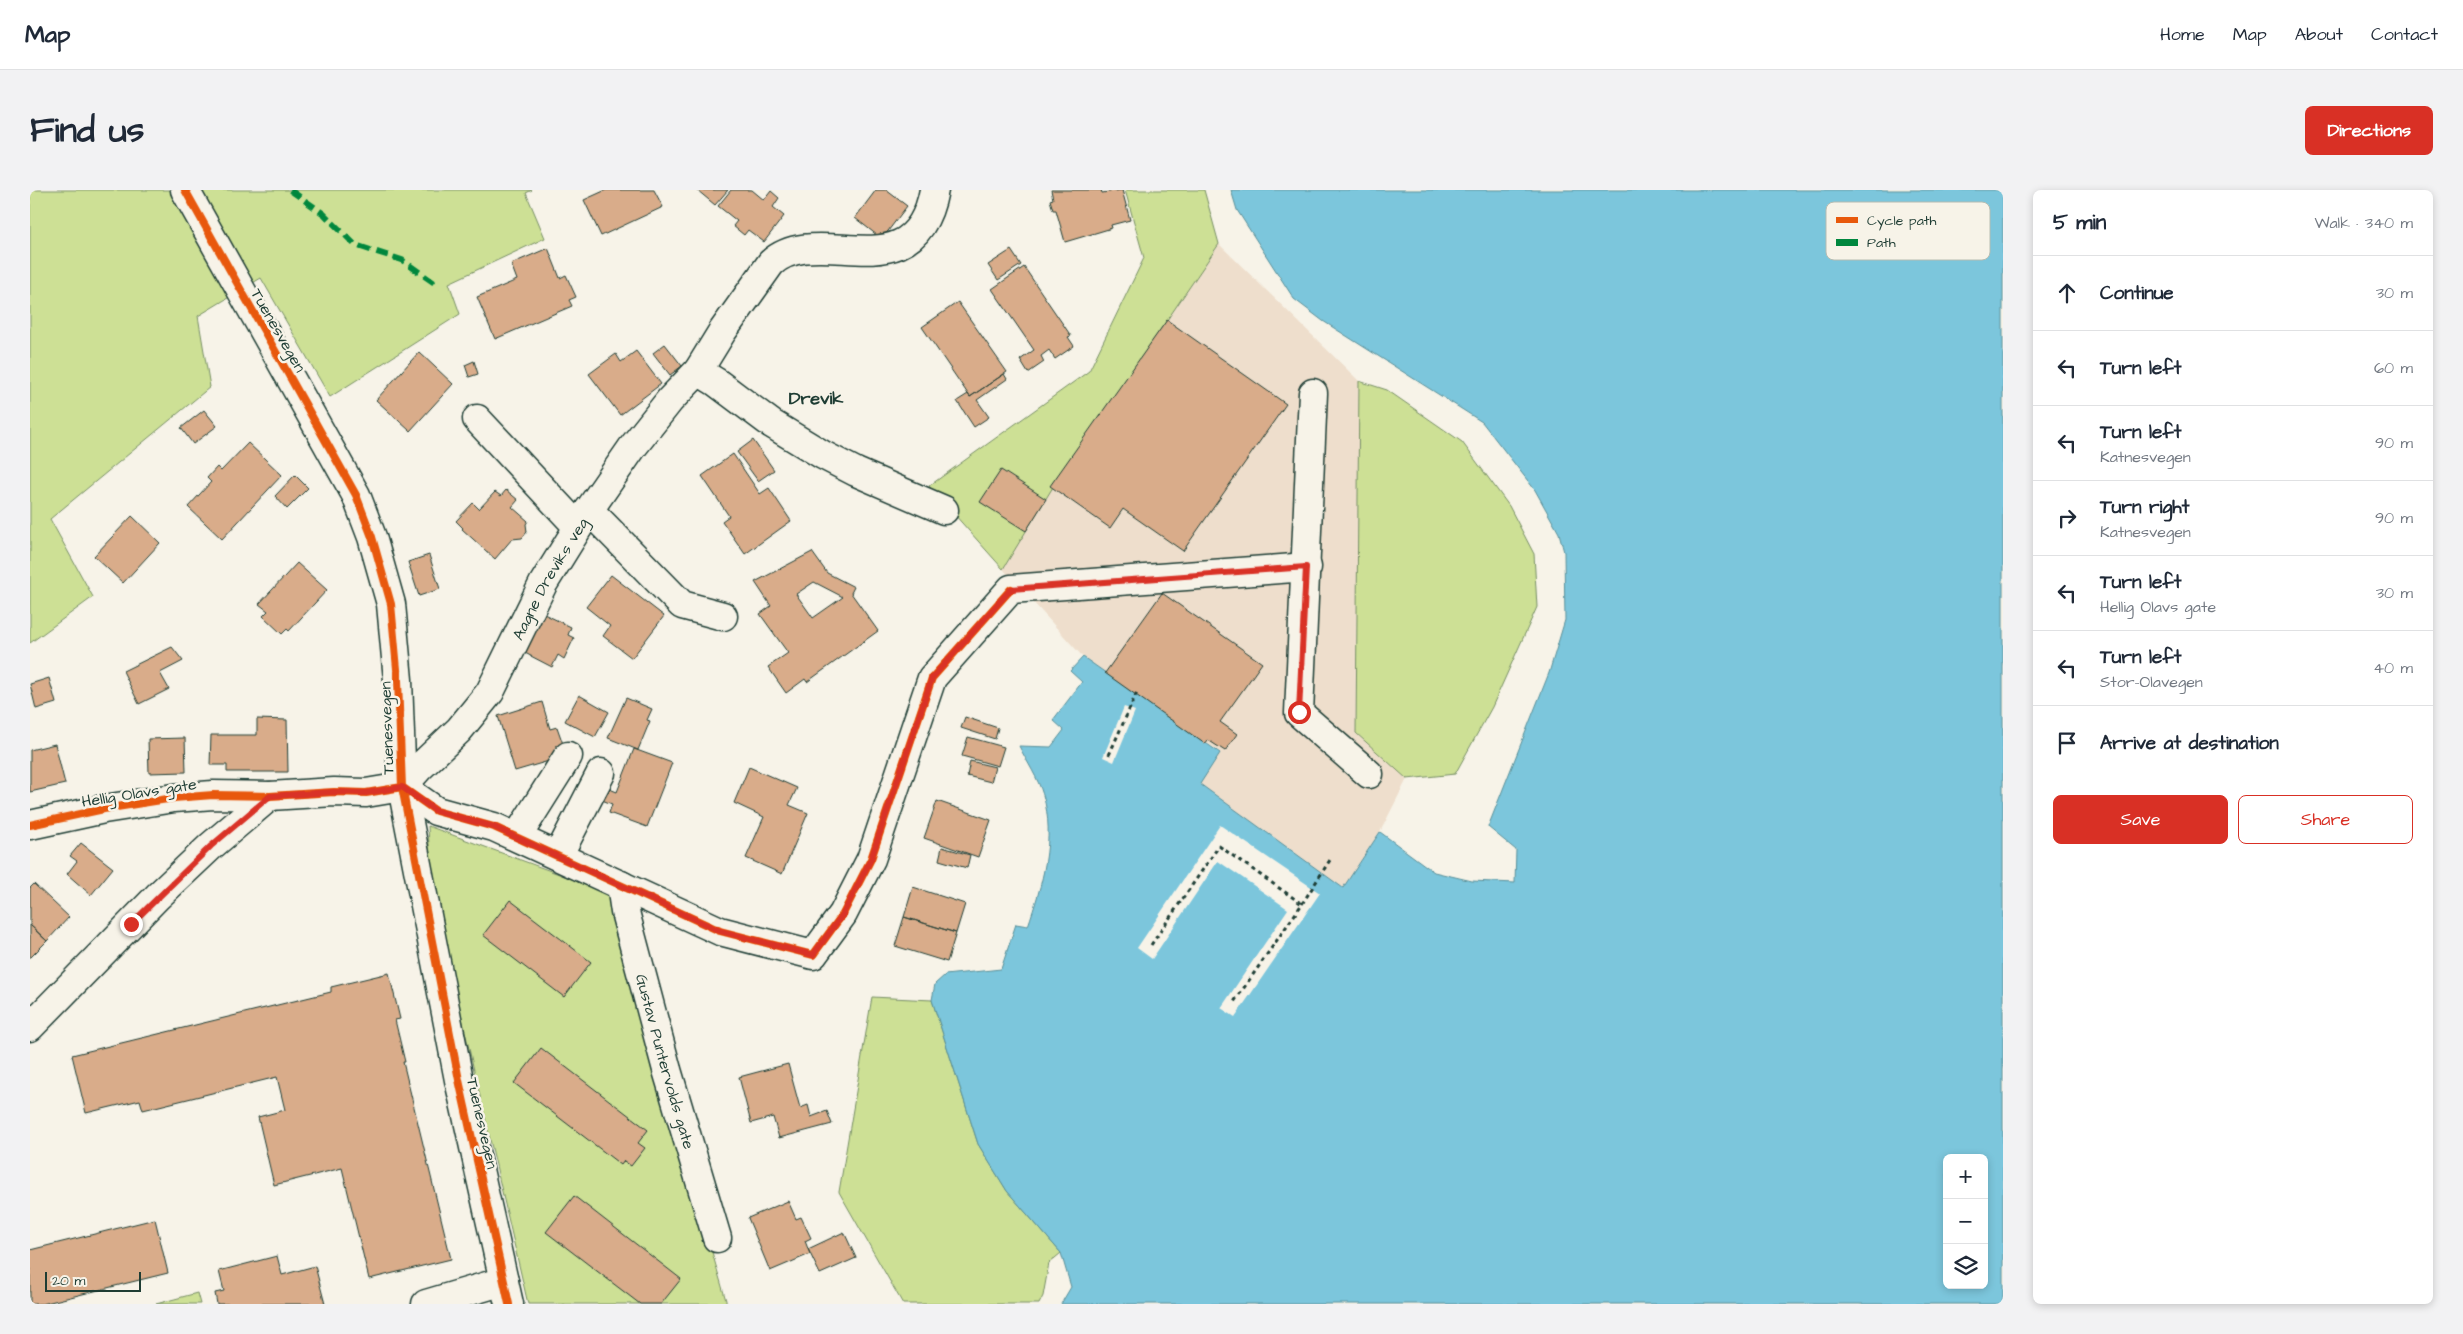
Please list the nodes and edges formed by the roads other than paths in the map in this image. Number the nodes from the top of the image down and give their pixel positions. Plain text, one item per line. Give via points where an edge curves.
1 (185, 190) edge
2 (934, 190) edge
3 (698, 371) junction
4 (1313, 393) dead end
5 (477, 419) dead end
6 (944, 510) dead end
7 (583, 518) junction
8 (1306, 567) junction
9 (723, 616) dead end
10 (568, 756) dead end
11 (601, 773) dead end
12 (1369, 774) dead end
13 (402, 787) junction
14 (270, 796) junction
15 (30, 825) edge
16 (517, 837) junction
17 (558, 856) junction
18 (621, 884) junction
19 (30, 1027) edge
20 (717, 1238) dead end
21 (507, 1293) edge
22 (426, 1304) edge

1 - 13 street, Tuenesvegen via 356,495 372,537 390,604 396,650
2 - 3 street, Aagne Dreviks veg via 925,222 899,243 866,252 815,247 777,257
3 - 6 street via 772,424 823,455
3 - 7 street, Aagne Dreviks veg via 632,448
4 - 8 street
5 - 7 street
7 - 9 street via 682,605
7 - 13 street, Aagne Dreviks veg via 543,584 490,692 459,730
8 - 12 street via 1299,712
8 - 18 street via 1011,589 932,678 871,859 843,914 813,955 720,931
10 - 16 street
11 - 17 street
13 - 14 street, Hellig Olavs gate via 366,793
13 - 16 street via 436,811
13 - 21 street, Tuenesvegen via 459,1080
14 - 15 street, Hellig Olavs gate via 174,798
14 - 19 street via 158,896
16 - 17 street
17 - 18 street
18 - 20 street, Gustav Puntervolds gate via 625,912
21 - 22 street

